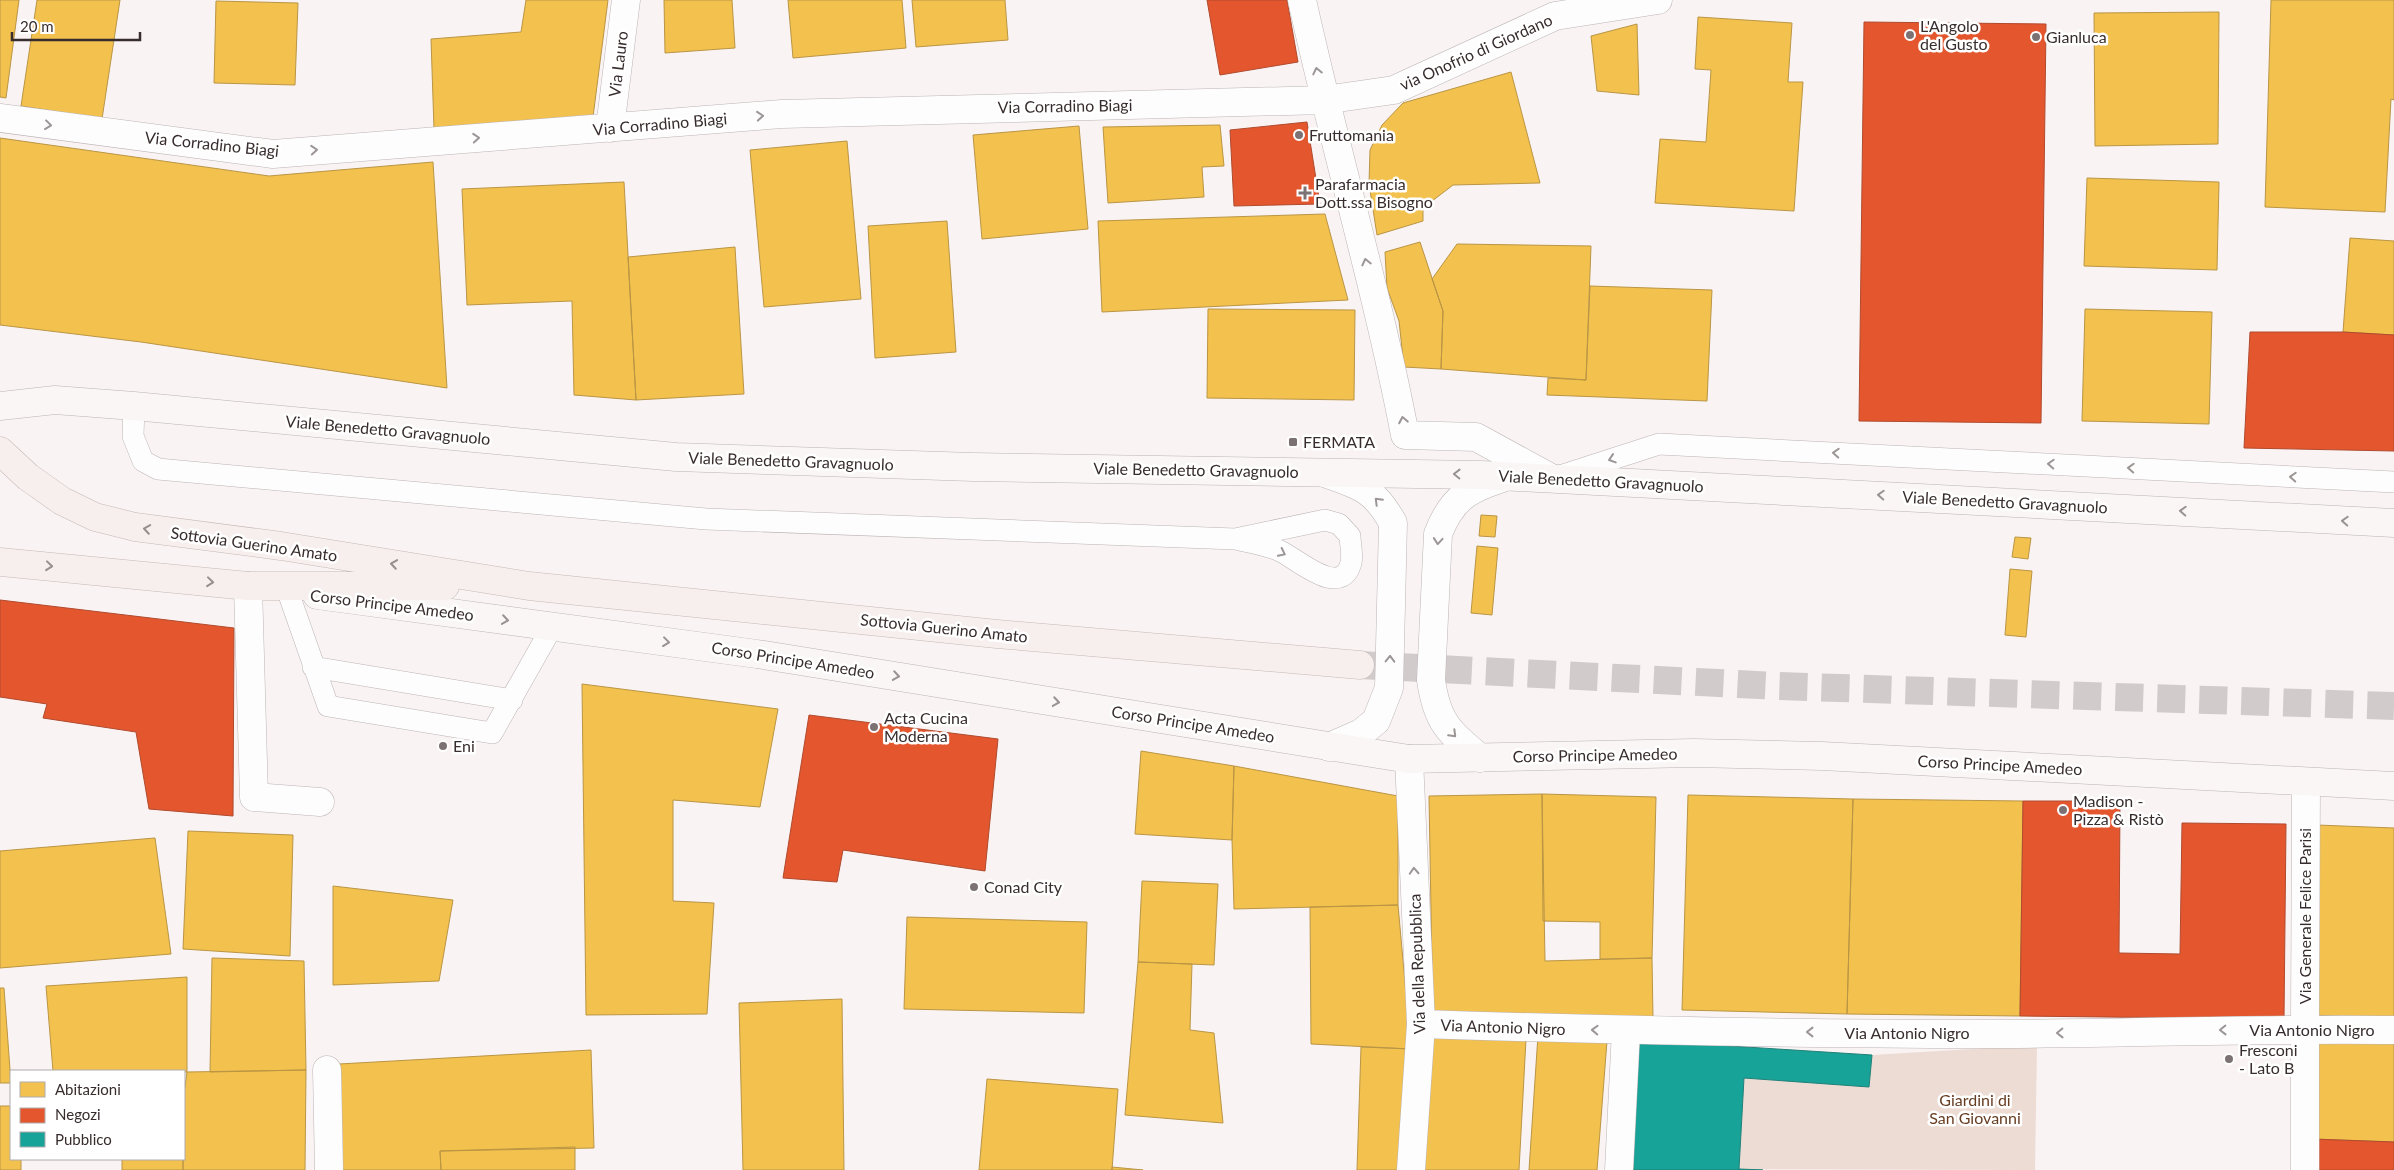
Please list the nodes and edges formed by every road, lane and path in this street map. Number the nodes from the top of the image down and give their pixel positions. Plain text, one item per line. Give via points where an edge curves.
1 (626, 0) edge
2 (1302, 0) edge
3 (1658, 0) edge
4 (1324, 100) junction
5 (0, 118) edge
6 (610, 128) junction
7 (0, 393) edge
8 (55, 400) junction
9 (0, 406) edge
10 (134, 406) junction
11 (0, 451) edge
12 (1321, 472) junction
13 (1508, 476) junction
14 (1551, 478) junction
15 (2394, 482) edge
16 (2394, 524) edge
17 (1235, 539) junction
18 (0, 562) edge
19 (248, 586) junction
20 (529, 586) junction
21 (288, 592) junction
22 (552, 627) junction
23 (1360, 665) tunnel mouth
24 (314, 667) junction
25 (512, 700) junction
26 (1329, 746) junction
27 (1480, 758) junction
28 (1408, 759) junction
29 (2306, 782) junction
30 (2394, 786) edge
31 (320, 802) dead end
32 (1421, 1024) junction
33 (2305, 1028) junction
34 (2394, 1030) edge
35 (1626, 1031) junction
36 (327, 1070) dead end
37 (328, 1170) edge
38 (1411, 1170) edge
39 (1619, 1170) edge
40 (2304, 1170) edge

1 - 6 street, Via Lauro
4 -> 2 street
3 - 4 street, via Onofrio di Giordano via 1555,16 1394,90
6 -> 4 street, Via Corradino Biagi via 782,114
14 -> 4 street via 1476,437 1406,435 1354,210
5 -> 6 street, Via Corradino Biagi via 273,154
7 - 8 street
8 - 9 main road, Viale Benedetto Gravagnuolo
8 - 10 main road, Viale Benedetto Gravagnuolo
10 - 12 main road, Viale Benedetto Gravagnuolo via 676,456 973,468
10 - 17 lane via 133,436 144,461 158,469 706,519
20 -> 11 main road, Sottovia Guerino Amato via 281,546 195,536 95,517 62,501 28,477
13 -> 12 main road, Viale Benedetto Gravagnuolo
26 -> 12 street via 1361,733 1376,721 1390,688 1393,523 1382,504 1360,485
13 - 14 main road, Viale Benedetto Gravagnuolo
13 -> 27 street via 1459,498 1446,513 1438,534 1431,680 1435,704 1445,726
15 -> 14 lane via 1659,444
16 -> 14 main road, Viale Benedetto Gravagnuolo
17 -> 17 lane via 1278,550 1324,577 1337,578 1351,563 1350,536 1339,524 1325,520
18 -> 19 main road, Corso Principe Amedeo
19 - 20 main road, Sottovia Guerino Amato
19 - 21 main road, Corso Principe Amedeo
19 - 31 street via 254,797
20 - 23 main road, Sottovia Guerino Amato via 997,634
21 -> 22 main road, Corso Principe Amedeo
21 - 24 lane
22 - 25 lane
22 -> 26 main road, Corso Principe Amedeo via 757,654
24 - 25 lane
24 - 25 lane via 328,706 492,733
26 - 28 main road, Corso Principe Amedeo
27 - 28 main road, Corso Principe Amedeo
27 - 29 main road, Corso Principe Amedeo via 1694,753 1822,756
32 -> 28 street, Via della Repubblica
29 - 30 main road, Corso Principe Amedeo
29 - 33 street, Via Generale Felice Parisi
35 -> 32 street, Via Antonio Nigro
32 - 38 street, Via della Repubblica
33 - 34 street, Via Antonio Nigro
33 -> 35 street, Via Antonio Nigro via 1980,1034
33 - 40 street, Via Generale Felice Parisi
35 - 39 street
36 - 37 street

